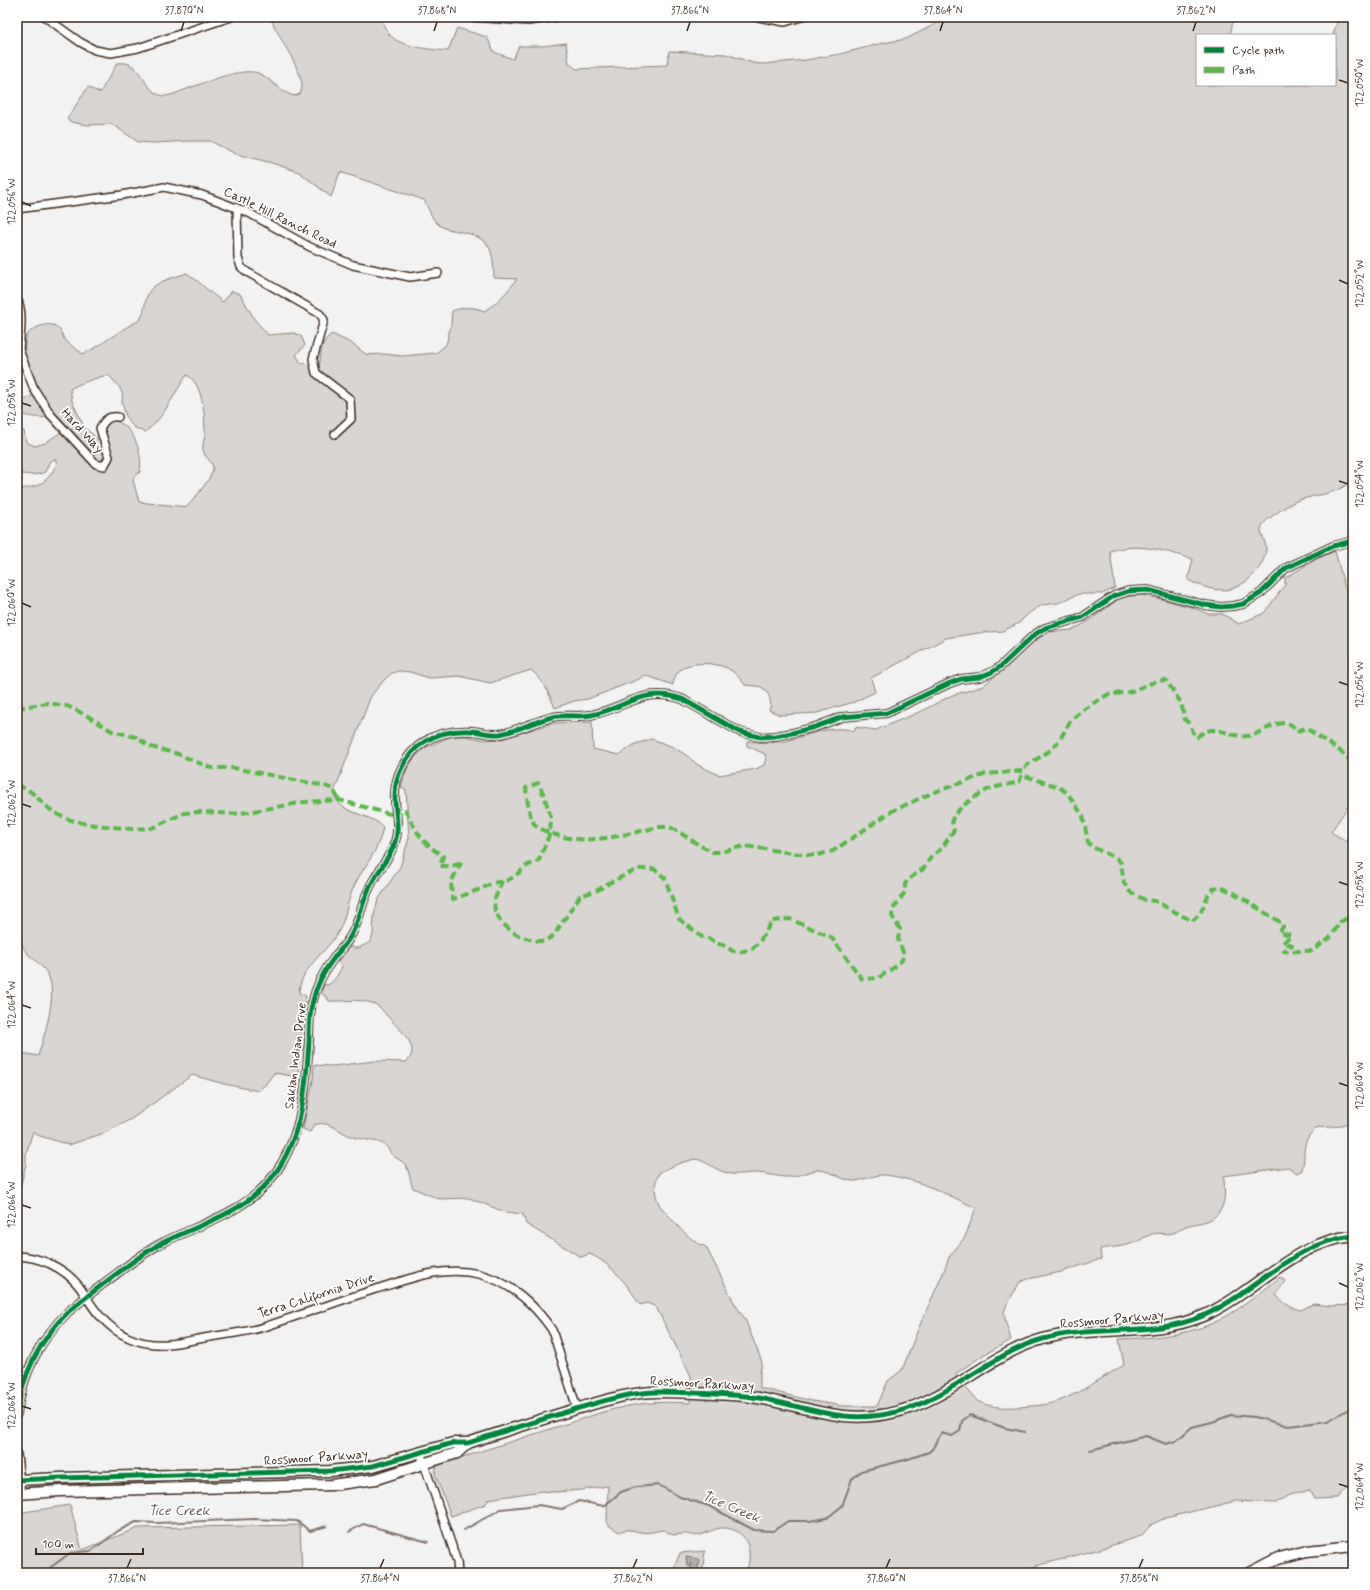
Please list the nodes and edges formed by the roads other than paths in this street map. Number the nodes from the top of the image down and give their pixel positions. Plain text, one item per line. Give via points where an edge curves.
1 (45, 17) edge
2 (231, 17) edge
3 (471, 17) edge
4 (556, 17) edge
5 (758, 17) edge
6 (802, 17) edge
7 (237, 208) junction
8 (17, 209) edge
9 (438, 273) dead end
10 (17, 299) edge
11 (18, 351) edge
12 (118, 417) dead end
13 (336, 434) dead end
14 (1353, 542) edge
15 (1353, 1236) edge
16 (17, 1256) edge
17 (87, 1297) junction
18 (578, 1408) junction
19 (17, 1414) edge
20 (468, 1443) junction
21 (420, 1452) junction
22 (17, 1454) edge
23 (424, 1464) junction
24 (18, 1480) edge
25 (19, 1494) edge
26 (1353, 1546) edge
27 (458, 1573) edge
28 (1249, 1573) edge

1 - 2 street via 80,42 95,50 111,53 138,48
3 - 4 street via 528,21
5 - 6 street via 785,22
7 - 8 street, Castle Hill Ranch Road via 202,195 164,187
7 - 9 street, Castle Hill Ranch Road via 310,247 353,265 410,277
7 - 13 street via 238,258 241,266 247,272 320,314 324,320 313,359 316,373 350,398 352,419
10 - 11 street via 20,304
11 - 12 street, Hard Way via 34,389 51,415 96,464 104,466 109,457 100,428 110,416
14 - 17 street, Saklan Indian Drive via 1332,546 1286,568 1261,594 1243,604 1221,607 1205,605 1148,590 1120,593 1083,617 1044,628 992,672 950,683 887,713 842,717 792,733 760,737 740,732 682,699 655,695 638,698 594,714 555,716 508,732 490,734 461,731 436,735 412,753 398,775 395,799 397,832 389,855 368,889 352,934 324,972 314,995 300,1115 285,1160 262,1189 245,1203 156,1247
15 - 18 street, Rossmoor Parkway via 1310,1248 1296,1255 1236,1298 1203,1316 1167,1327 1076,1332 1041,1339 1002,1356 930,1399 894,1413 870,1417 842,1417 751,1397 659,1392 626,1395
16 - 17 street, Terra California Drive via 40,1259 52,1264 77,1284
17 - 18 street, Terra California Drive via 101,1317 129,1339 146,1344 168,1344 262,1328 424,1274 452,1271 479,1274 509,1287 545,1320 552,1330
17 - 19 street, Saklan Indian Drive via 61,1319 42,1343 24,1382
18 - 20 street, Rossmoor Parkway
20 - 21 street, Rossmoor Parkway via 453,1443
20 - 23 street, Rossmoor Parkway via 457,1453
21 - 23 street
21 - 24 street, Rossmoor Parkway via 373,1466 330,1471
22 - 24 street
23 - 25 street, Rossmoor Parkway via 376,1479 331,1485
23 - 27 street
24 - 25 street
26 - 28 street via 1307,1551 1278,1558

